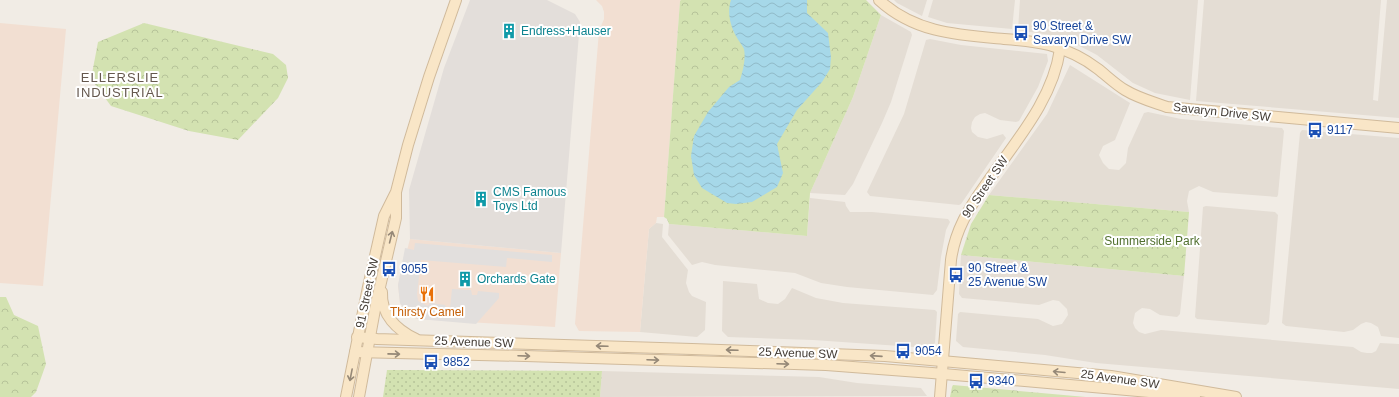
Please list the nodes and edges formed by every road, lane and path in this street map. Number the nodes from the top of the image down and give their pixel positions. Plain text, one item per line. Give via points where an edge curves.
1 (456, 0) edge
2 (879, 0) edge
3 (1060, 49) junction
4 (1399, 128) edge
5 (396, 192) junction
6 (382, 275) junction
7 (357, 337) junction
8 (369, 339) junction
9 (418, 340) junction
10 (355, 352) junction
11 (366, 353) junction
12 (943, 361) junction
13 (942, 374) junction
14 (346, 397) edge
15 (359, 397) edge
16 (940, 397) edge
17 (1205, 397) edge
18 (1236, 397) edge

1 - 5 main road, 91 Street SW via 427,84
2 - 3 main road, Savaryn Drive SW via 907,20 932,29 958,35 1031,41
3 - 4 main road, Savaryn Drive SW via 1089,62 1129,92 1167,107
3 - 12 main road, 90 Street SW via 1042,101 968,210 955,238
6 -> 5 main road, 91 Street SW via 396,218
5 - 7 main road, 91 Street SW via 384,216
6 - 8 main road, 91 Street SW
6 - 9 main road via 385,310 392,322 405,334
7 - 8 main road, 25 Avenue SW
7 - 10 main road, 91 Street SW
8 - 9 main road, 25 Avenue SW
8 - 11 main road, 91 Street SW
12 -> 9 main road, 25 Avenue SW via 856,354
10 - 11 main road, 25 Avenue SW
10 -> 14 main road, 91 Street SW
11 -> 13 main road, 25 Avenue SW via 818,365
11 - 15 main road, 91 Street SW
12 - 13 main road, 90 Street SW
18 -> 12 main road, 25 Avenue SW via 1111,376
13 - 16 main road, 90 Street SW
13 - 17 main road, 25 Avenue SW

